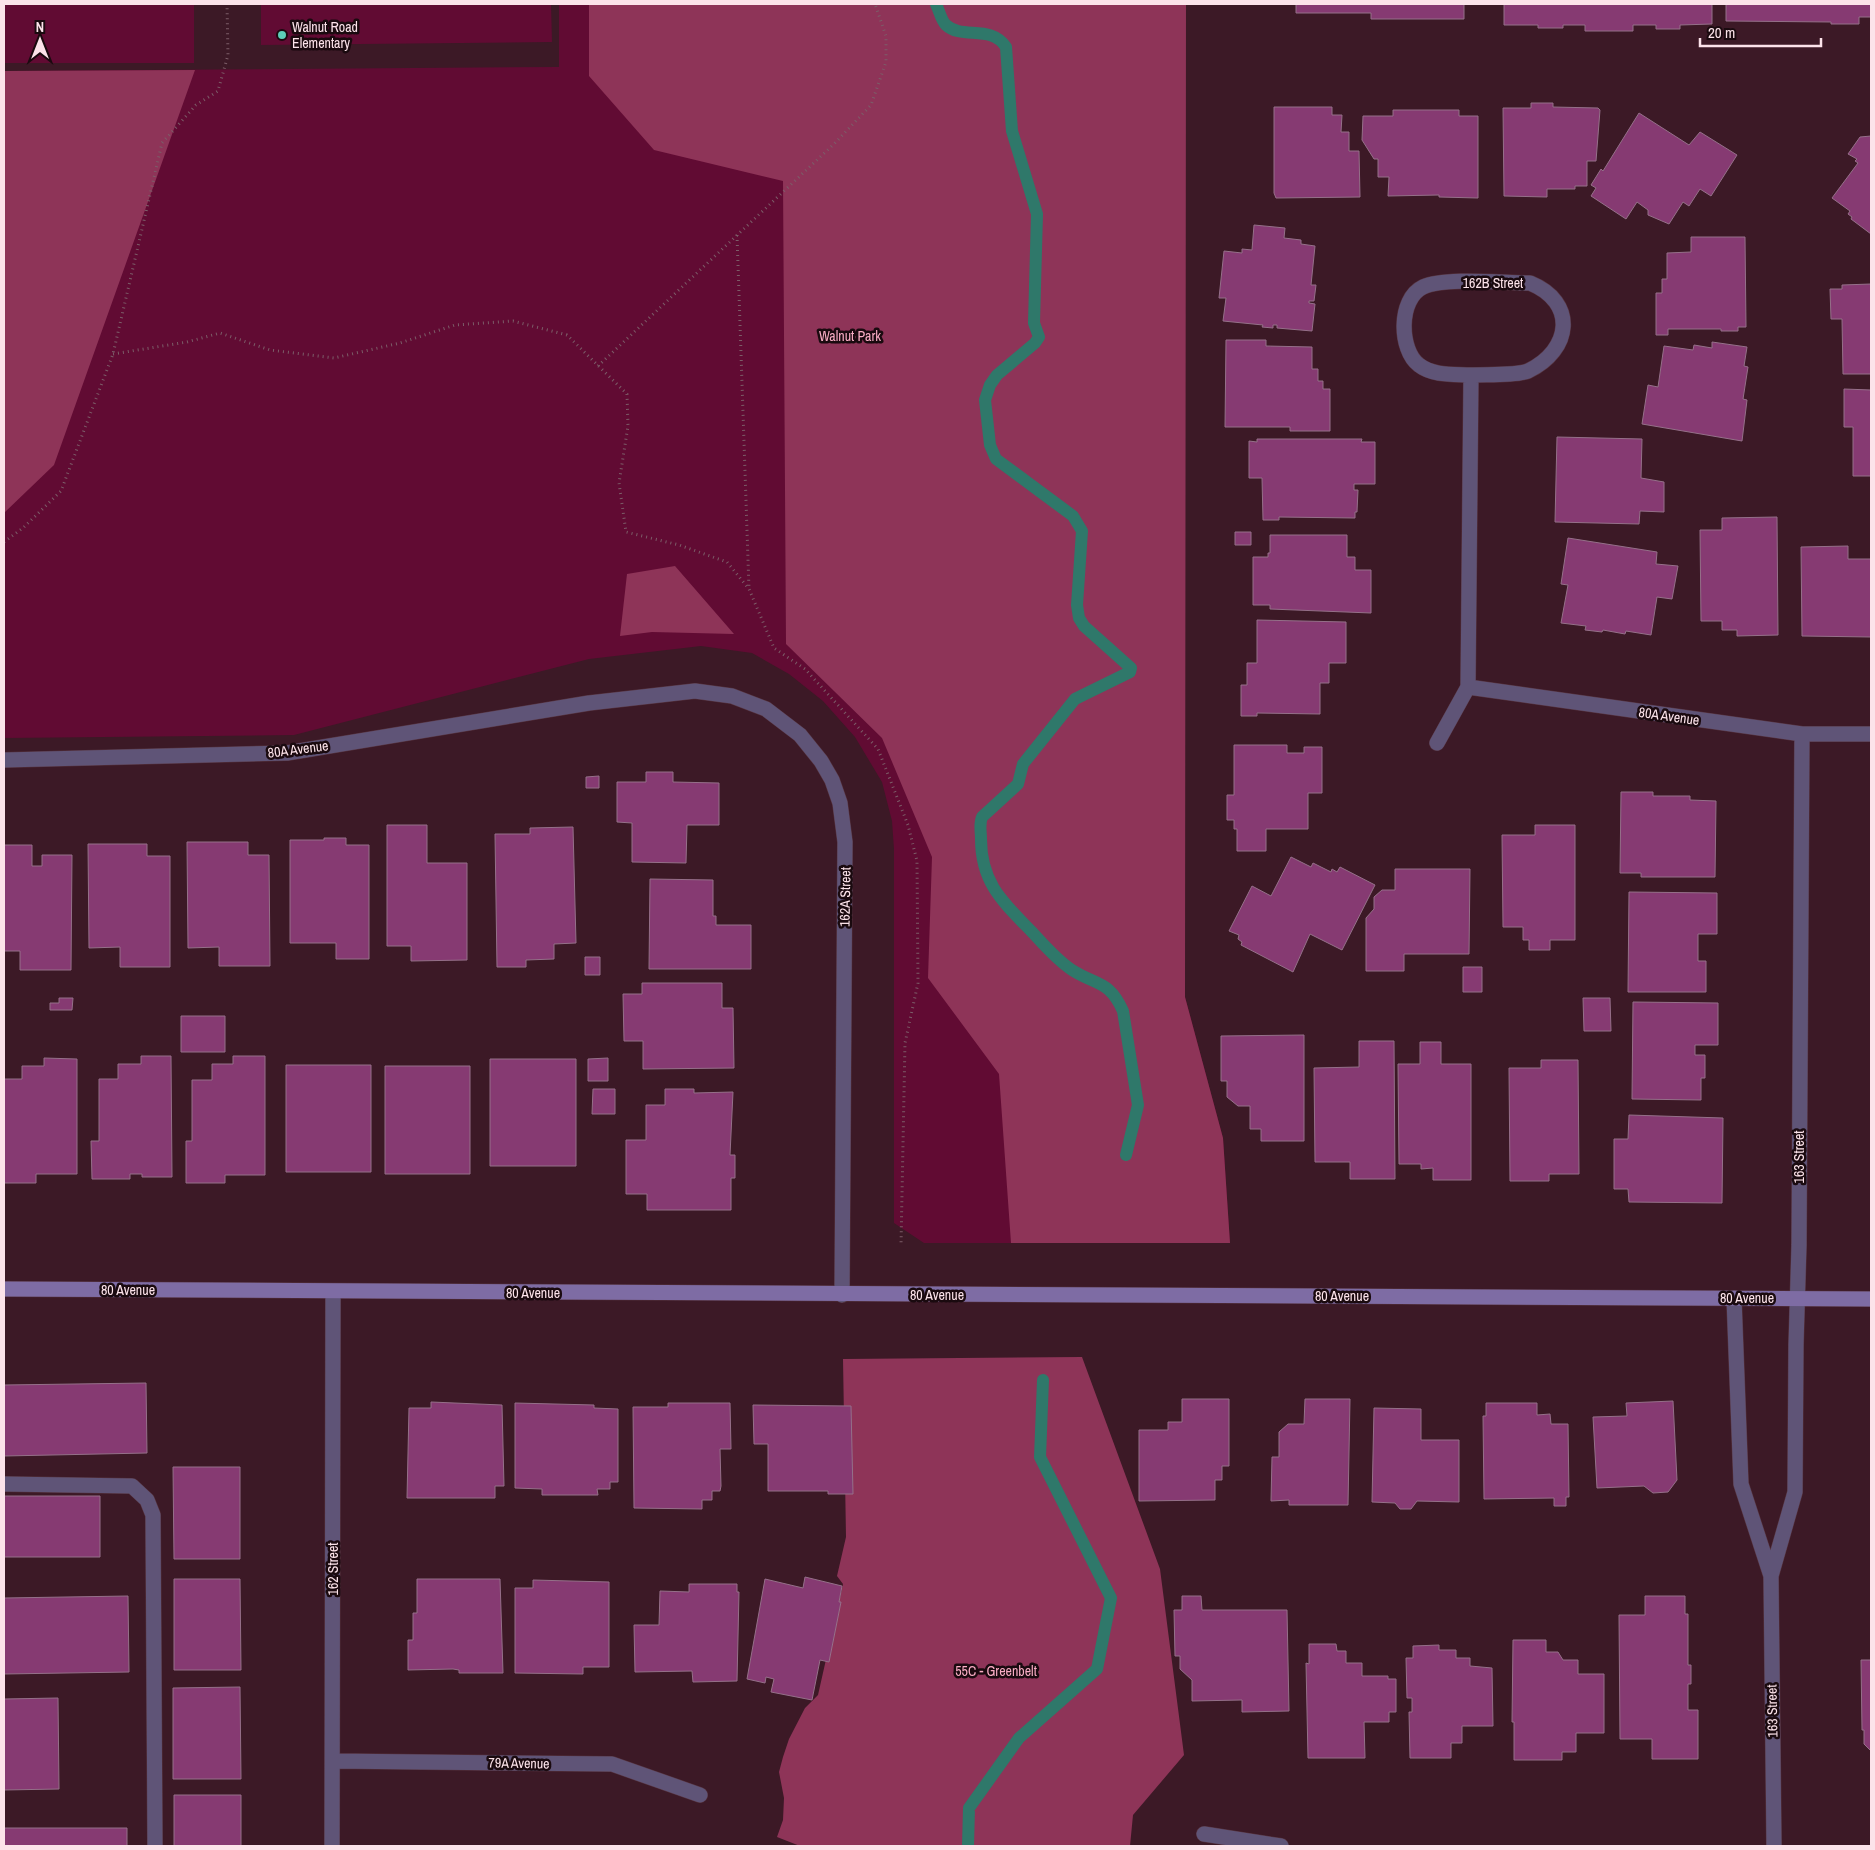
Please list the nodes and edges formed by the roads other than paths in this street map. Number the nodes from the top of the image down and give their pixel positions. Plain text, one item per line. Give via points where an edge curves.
1 (1471, 375) junction
2 (1468, 687) junction
3 (589, 703) joint
4 (1802, 734) junction
5 (1871, 734) edge
6 (1437, 743) dead end
7 (4, 760) edge
8 (4, 1289) edge
9 (332, 1292) junction
10 (842, 1295) junction
11 (1734, 1298) junction
12 (1798, 1299) junction
13 (1871, 1299) edge
14 (4, 1484) edge
15 (1771, 1576) junction
16 (332, 1761) junction
17 (700, 1796) dead end
18 (1204, 1834) dead end
19 (155, 1846) edge
20 (332, 1846) edge
21 (1281, 1846) edge
22 (1774, 1846) edge

1 - 1 street, 162B Street via 1526,372 1543,362 1562,337 1561,308 1553,297 1530,283 1436,283 1420,288 1411,298 1403,323 1409,351 1417,364 1432,372
1 - 2 street
2 - 4 street, 80A Avenue
2 - 6 street
3 - 7 street, 80A Avenue via 287,752
3 - 10 street, 162A Street via 695,691 732,696 766,709 800,735 832,780 840,803 845,842
4 - 5 street, 80A Avenue
4 - 12 street, 163 Street
8 - 9 street, 80 Avenue
9 - 10 street, 80 Avenue
9 - 16 street, 162 Street
10 - 11 street, 80 Avenue
11 - 12 street, 80 Avenue
11 - 15 street, 163 Street via 1741,1484
12 - 13 street, 80 Avenue
12 - 15 street, 163 Street via 1795,1492
14 - 19 street via 132,1486 147,1500 153,1515
15 - 22 street, 163 Street
16 - 17 street, 79A Avenue via 612,1764
16 - 20 street, 162 Street
18 - 21 street

